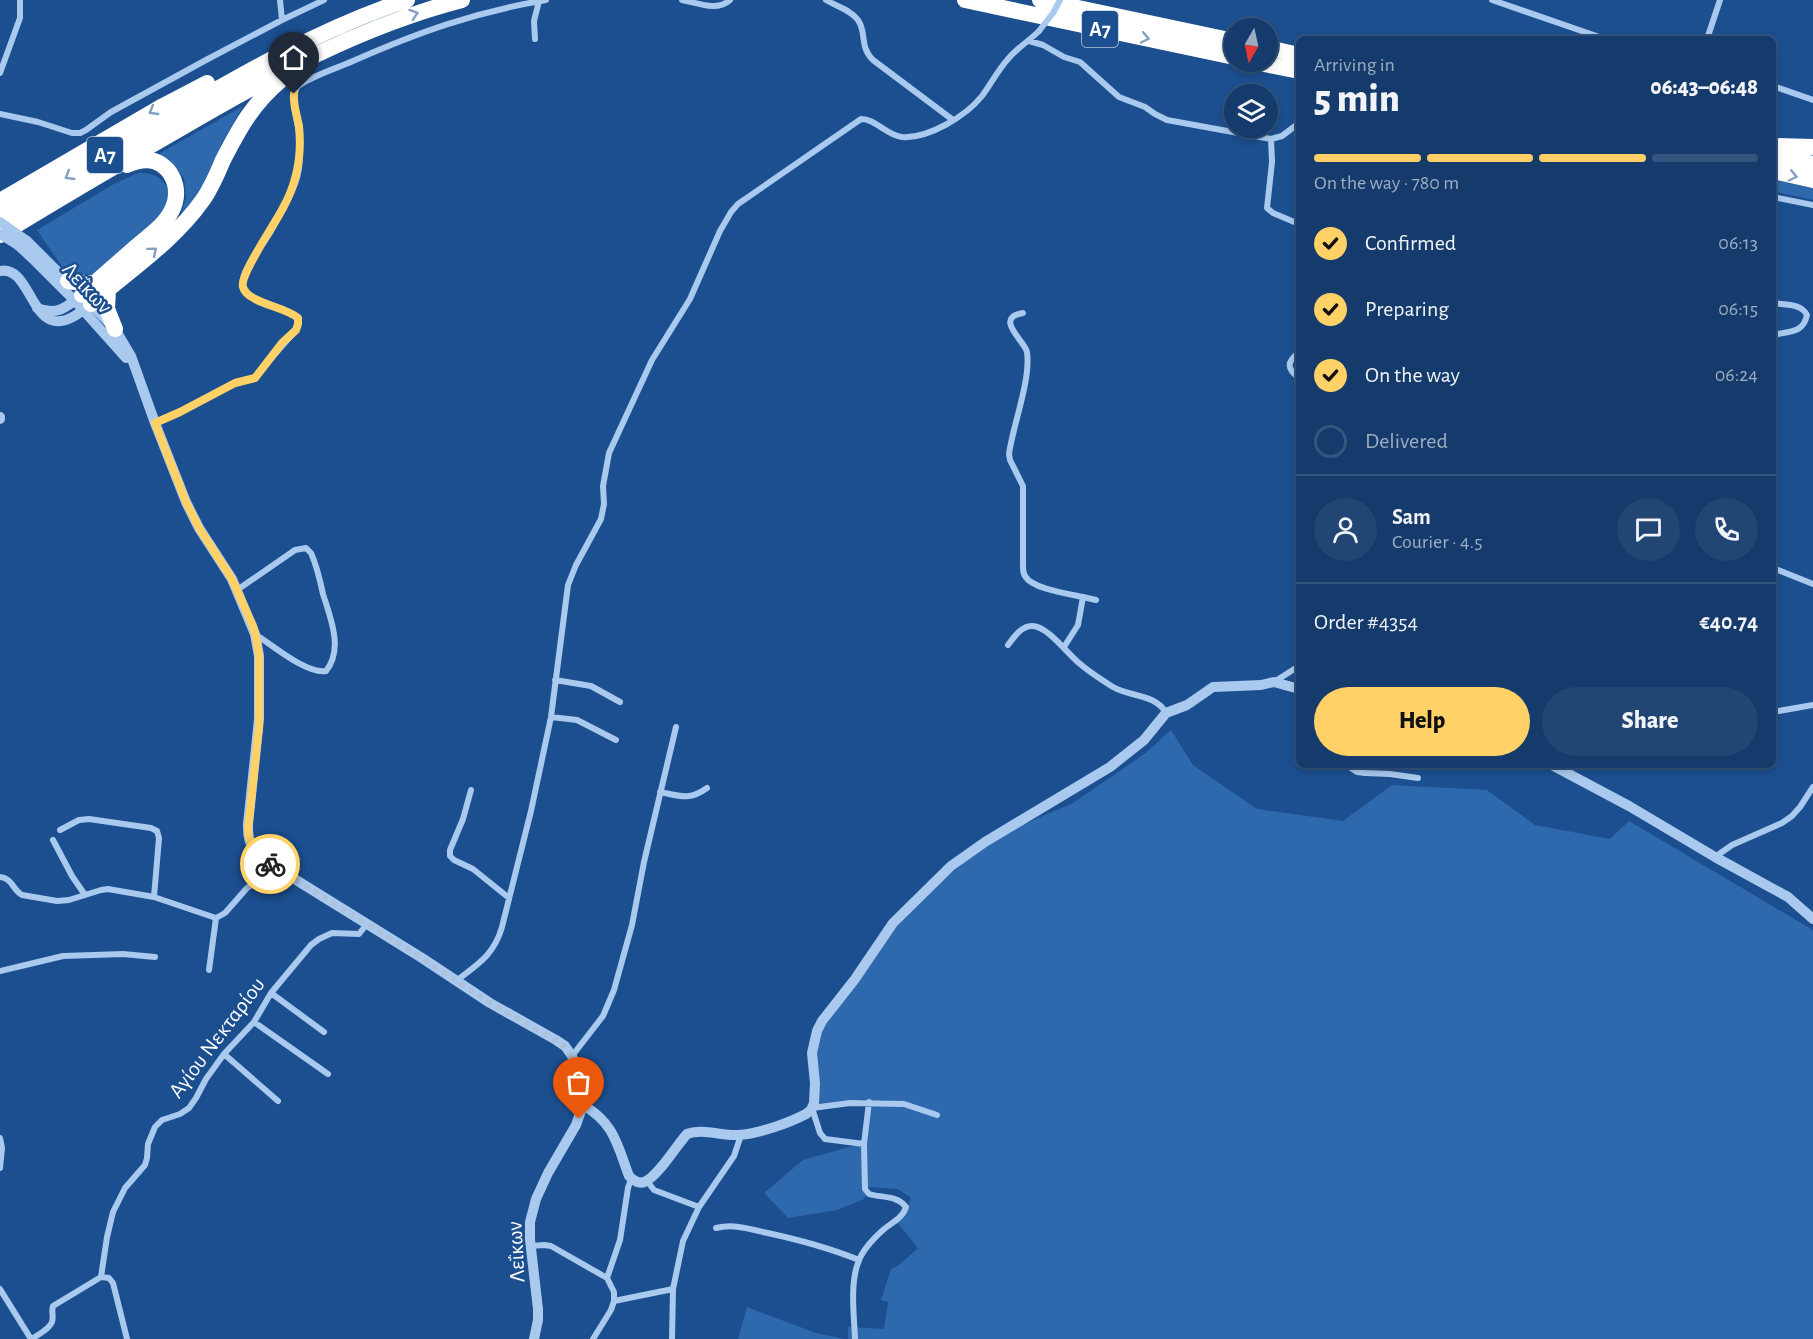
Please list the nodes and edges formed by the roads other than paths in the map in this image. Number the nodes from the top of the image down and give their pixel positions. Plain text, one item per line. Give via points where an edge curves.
1 (20, 0) edge
2 (280, 0) edge
3 (324, 0) edge
4 (407, 0) edge
5 (462, 0) edge
6 (546, 0) edge
7 (682, 0) edge
8 (730, 0) edge
9 (826, 0) edge
10 (965, 0) edge
11 (1040, 0) edge
12 (1060, 0) edge
13 (1492, 0) edge
14 (1720, 0) edge
15 (539, 1) edge
16 (282, 20) junction
17 (363, 25) junction
18 (1596, 36) edge
19 (1708, 36) edge
20 (535, 39) dead end
21 (1224, 39) edge
22 (1029, 41) junction
23 (1278, 50) edge
24 (1296, 54) edge
25 (1224, 55) edge
26 (1278, 67) edge
27 (1296, 70) edge
28 (0, 73) edge
29 (1776, 87) edge
30 (1813, 100) edge
31 (0, 114) edge
32 (952, 120) junction
33 (1296, 125) edge
34 (1271, 139) junction
35 (1776, 147) edge
36 (1813, 147) edge
37 (1776, 156) edge
38 (1813, 164) edge
39 (1776, 172) edge
40 (1813, 180) edge
41 (77, 188) junction
42 (1776, 198) edge
43 (0, 201) edge
44 (1813, 205) edge
45 (0, 217) edge
46 (0, 222) edge
47 (1296, 223) edge
48 (0, 235) edge
49 (22, 243) junction
50 (0, 272) edge
51 (68, 281) junction
52 (101, 286) junction
53 (83, 303) junction
54 (1776, 303) edge
55 (1023, 313) dead end
56 (115, 329) junction
57 (1776, 334) edge
58 (1296, 354) edge
59 (1296, 375) edge
60 (138, 376) junction
61 (155, 423) junction
62 (1776, 569) edge
63 (1813, 584) edge
64 (237, 590) junction
65 (1083, 597) junction
66 (1096, 600) dead end
67 (255, 634) junction
68 (1008, 645) dead end
69 (1064, 647) junction
70 (1296, 668) edge
71 (555, 680) junction
72 (1274, 682) junction
73 (1296, 688) edge
74 (620, 702) dead end
75 (1813, 705) edge
76 (1776, 711) edge
77 (1166, 713) junction
78 (551, 717) junction
79 (676, 727) dead end
80 (616, 740) dead end
81 (1351, 768) edge
82 (1558, 768) edge
83 (1418, 778) dead end
84 (1813, 787) edge
85 (707, 788) dead end
86 (471, 790) dead end
87 (660, 792) junction
88 (60, 830) dead end
89 (53, 840) dead end
90 (1715, 857) junction
91 (279, 870) junction
92 (0, 878) edge
93 (85, 895) junction
94 (154, 897) junction
95 (509, 898) junction
96 (216, 918) junction
97 (1813, 919) edge
98 (367, 924) junction
99 (154, 957) dead end
100 (209, 970) dead end
101 (0, 971) edge
102 (456, 981) junction
103 (271, 993) junction
104 (254, 1022) junction
105 (324, 1032) dead end
106 (224, 1054) junction
107 (572, 1056) junction
108 (328, 1074) dead end
109 (278, 1101) dead end
110 (869, 1102) junction
111 (583, 1104) junction
112 (812, 1108) junction
113 (937, 1115) dead end
114 (741, 1135) junction
115 (0, 1138) edge
116 (864, 1144) junction
117 (0, 1168) edge
118 (631, 1179) junction
119 (647, 1181) junction
120 (699, 1207) junction
121 (716, 1228) dead end
122 (530, 1246) junction
123 (859, 1260) junction
124 (101, 1276) junction
125 (607, 1278) junction
126 (0, 1289) edge
127 (673, 1289) junction
128 (614, 1301) junction
129 (533, 1338) edge
130 (855, 1338) edge
131 (32, 1339) edge
132 (127, 1339) edge
133 (593, 1339) edge
134 (672, 1339) edge

1 - 28 street via 20,18
2 - 16 street
3 - 16 street
4 - 17 highway, Α7
17 -> 5 highway, Α7
6 - 15 street
7 - 8 street via 715,7
9 - 32 street via 857,19 864,48 873,60
10 -> 25 highway, Α7
11 - 21 highway, Α7
12 - 22 street, bridge
13 - 18 street
14 - 19 street
15 - 20 street
15 - 61 street via 476,15 407,37 298,86 294,94 300,149 296,182 246,270 242,286 252,297 292,313 298,318 296,330 255,378 235,383
16 - 31 street via 111,112 86,130 72,133
17 - 41 highway, Α7
17 -> 43 highway via 335,24 187,93
17 -> 45 highway, Α7 via 298,45
52 -> 17 highway via 170,238 203,200 263,95
22 - 32 street via 1008,58 977,102
22 - 34 street via 1080,62 1119,97 1160,117
23 - 24 highway
26 - 27 highway
29 - 30 street
32 - 71 street via 923,134 901,137 861,120 731,212 690,299 652,360 609,453 601,519 568,585
33 - 34 street
34 - 47 street via 1267,208
35 - 36 highway
37 - 38 highway
39 -> 40 highway
41 - 48 highway, Α7
41 - 52 highway via 145,160 164,166 176,186 175,202 166,219
42 - 44 street
46 - 49 street, Λεΐκων, bridge
48 - 49 street, Λεΐκων, bridge
49 - 51 street, Λεΐκων
49 - 53 street, Λεΐκων via 33,259
50 - 53 street via 10,271 19,278 36,308 57,321 70,319
51 - 52 highway
51 - 53 street, Λεΐκων
52 - 53 highway
52 - 56 highway
53 - 56 street, Λεΐκων
53 - 60 street, Λεΐκων
54 - 57 street via 1796,306 1807,315 1802,327
55 - 65 street via 1013,317 1010,325 1025,345 1027,356 1009,454 1023,486 1025,577 1044,588
56 - 60 street, Λεΐκων
58 - 59 street via 1289,366
60 - 61 street, Λεΐκων
61 - 64 street, Λεΐκων via 189,510
62 - 63 street
64 - 67 street, Λεΐκων
64 - 67 street via 295,550 306,548 311,553 333,629 331,665 326,671 315,670
65 - 66 street
65 - 69 street via 1078,625
67 - 91 street, Λεΐκων via 259,719 248,834 254,851
68 - 69 street via 1022,629 1035,626
69 - 77 street via 1114,688 1158,703
70 - 72 street
71 - 74 street via 591,686
71 - 78 street
72 - 73 street
72 - 77 street via 1213,687 1187,705
75 - 76 street
77 - 112 street via 1144,740 1110,767 964,856 897,920 820,1025 812,1053
78 - 80 street via 577,720
78 - 95 street
79 - 87 street
81 - 83 street via 1357,772
82 - 90 street
84 - 90 street via 1792,816
85 - 87 street via 684,797
86 - 95 street via 450,856
87 - 107 street via 614,990 598,1023
88 - 94 street via 89,819 157,831
89 - 93 street
90 - 97 street via 1788,897
91 - 96 street via 247,888
91 - 98 street, Λεΐκων
92 - 93 street via 10,881 22,895 57,901
93 - 94 street via 108,889
94 - 96 street
95 - 102 street via 494,948
96 - 100 street
98 - 102 street, Λεΐκων
98 - 103 street, Αγίου Νεκταρίου via 359,934 332,933 315,942
99 - 101 street via 87,954
102 - 107 street, Λεΐκων via 556,1040
103 - 104 street, Αγίου Νεκταρίου
103 - 105 street
104 - 106 street, Αγίου Νεκταρίου
104 - 108 street
106 - 109 street
106 - 124 street, Αγίου Νεκταρίου via 189,1108 155,1127 145,1165 125,1188 113,1212
107 - 111 street, Λεΐκων via 584,1091
110 - 112 street
110 - 113 street via 904,1104
110 - 116 street
111 - 118 street via 611,1129
111 - 122 street, Λεΐκων via 532,1210
112 - 114 street via 801,1116
112 - 116 street via 825,1139
114 - 119 street via 687,1134
114 - 120 street via 734,1156
115 - 117 street
116 - 123 street via 865,1189 869,1194 897,1200 906,1208 872,1241
118 - 119 street
118 - 125 street via 620,1240
119 - 120 street via 654,1190
120 - 127 street via 683,1241
121 - 123 street via 735,1226 778,1235
122 - 125 street via 558,1249
122 - 129 street, Λεΐκων via 538,1309
123 - 130 street via 854,1290
124 - 131 street via 53,1306 52,1323
124 - 132 street via 113,1283
125 - 128 street
126 - 131 street
127 - 128 street
127 - 134 street
128 - 133 street

